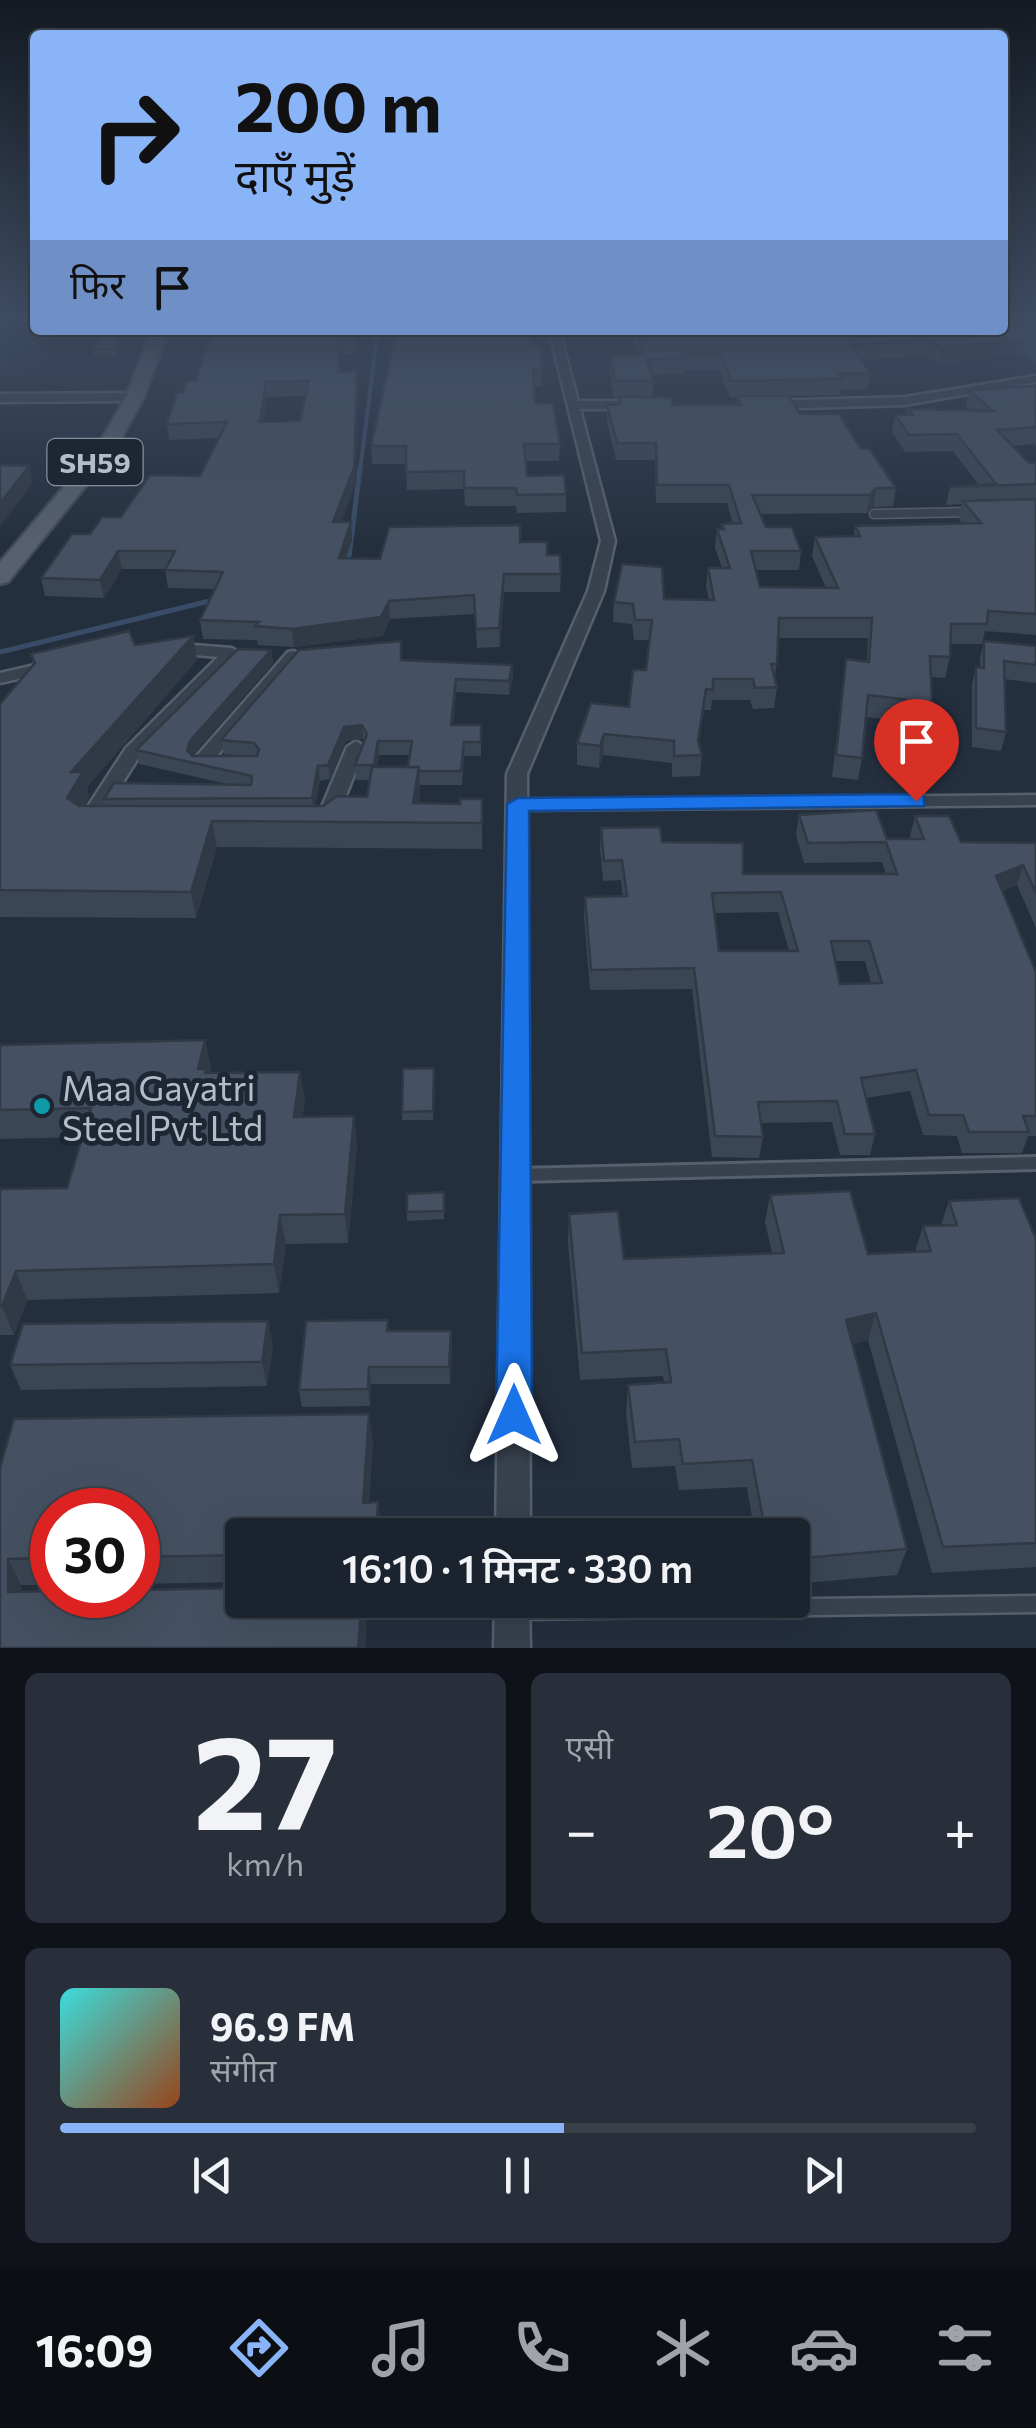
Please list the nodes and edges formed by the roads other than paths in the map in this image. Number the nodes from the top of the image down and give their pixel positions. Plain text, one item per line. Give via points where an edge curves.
1 (128, 393) edge
2 (129, 393) edge
3 (571, 393) edge
4 (950, 393) edge
5 (0, 398) edge
6 (127, 398) junction
7 (574, 404) junction
8 (650, 405) edge
9 (763, 405) edge
10 (982, 511) edge
11 (874, 514) dead end
12 (0, 554) edge
13 (0, 577) edge
14 (154, 647) edge
15 (248, 654) junction
16 (76, 660) edge
17 (0, 678) edge
18 (356, 747) dead end
19 (234, 764) edge
20 (1036, 800) edge
21 (518, 804) junction
22 (306, 822) edge
23 (106, 823) edge
24 (1036, 1163) edge
25 (516, 1176) junction
26 (513, 1518) edge
27 (1036, 1604) edge
28 (810, 1605) edge
29 (512, 1618) edge
30 (512, 1648) edge

1 - 6 main road, SH59
2 - 6 main road, SH59
3 - 7 street
4 - 9 street via 889,402
5 - 6 street
6 - 12 main road, SH59
6 - 13 main road, SH59 via 104,451
7 - 8 street
7 - 21 street via 606,532 596,591 517,774
10 - 11 lane
14 - 15 street
15 - 19 street via 303,655 202,762
15 - 23 street via 133,752 87,823
16 - 17 street
18 - 22 street via 326,822
20 - 21 lane
21 - 25 street
24 - 25 lane
25 - 26 street
27 - 28 lane
29 - 30 street

